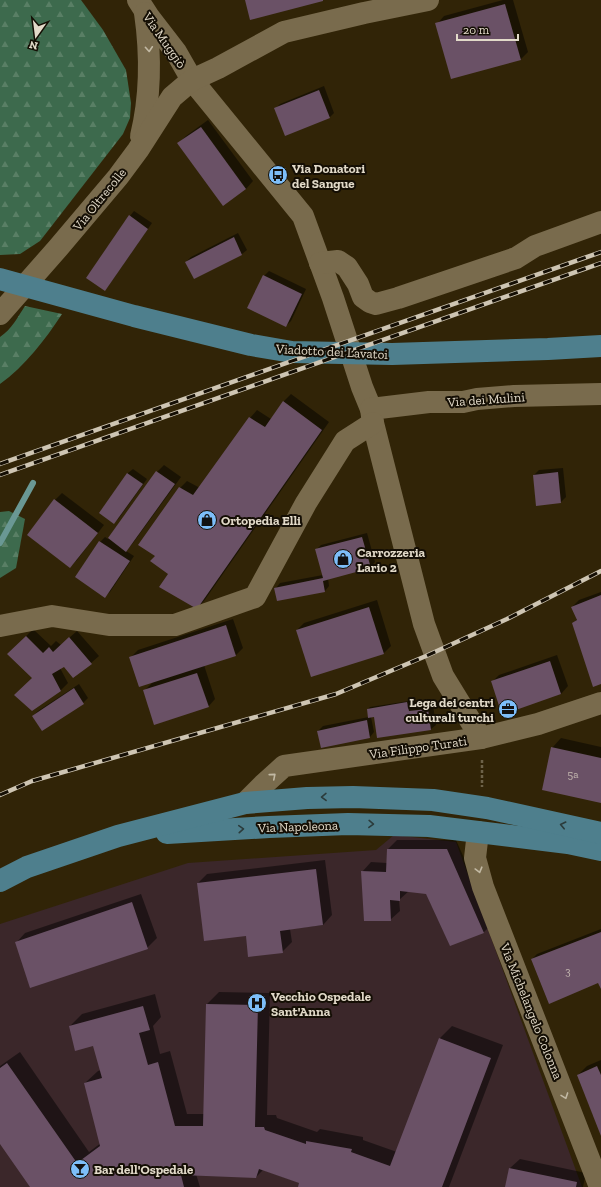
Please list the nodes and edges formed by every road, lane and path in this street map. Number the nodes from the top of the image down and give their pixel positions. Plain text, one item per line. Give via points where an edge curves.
1 (428, 0) edge
2 (141, 5) edge
3 (363, 7) edge
4 (192, 80) junction
5 (138, 150) junction
6 (601, 222) edge
7 (320, 263) junction
8 (0, 279) edge
9 (0, 314) edge
10 (601, 346) edge
11 (601, 394) edge
12 (372, 416) junction
13 (0, 626) edge
14 (601, 703) edge
15 (482, 738) junction
16 (245, 803) junction
17 (482, 807) junction
18 (529, 817) junction
19 (478, 832) junction
20 (601, 833) edge
21 (118, 836) junction
22 (601, 850) edge
23 (0, 881) edge
24 (600, 1187) edge

1 - 3 street, Via Oltrecolle
2 - 4 street, Via Muggiò via 176,52
2 -> 5 street via 150,51 150,71 146,116
3 - 4 street, Via Oltrecolle via 284,32
4 - 5 street, Via Oltrecolle via 172,97
4 - 7 street via 303,216
5 - 9 street, Via Oltrecolle via 93,207
6 - 7 street via 535,246 516,258 376,304 363,297 347,267 338,261
7 - 12 street
8 - 10 main road, Viadotto dei Lavatoi via 134,316 251,345 292,352 392,354
11 - 12 street, Via dei Mulini via 514,396 463,402 428,402
12 - 13 street via 345,441 306,503 256,597 175,625 109,625 52,616
12 - 15 street via 424,624 443,676
14 - 15 street, Via Filippo Turati via 538,724
16 -> 15 street, Via Filippo Turati via 284,766
15 - 17 path
17 -> 16 main road, Via Napoleona via 433,800 353,797
16 - 21 main road, Via Napoleona via 220,821
17 - 18 main road, Via Napoleona
18 - 19 main road, Via Napoleona
20 -> 18 main road, Via Napoleona
21 -> 19 main road, Via Napoleona via 348,824 429,826
19 - 22 main road, Via Napoleona via 568,842
19 -> 24 street, Via Michelangelo Colonna via 475,858 483,887
21 - 23 main road, Via Napoleona via 27,868

